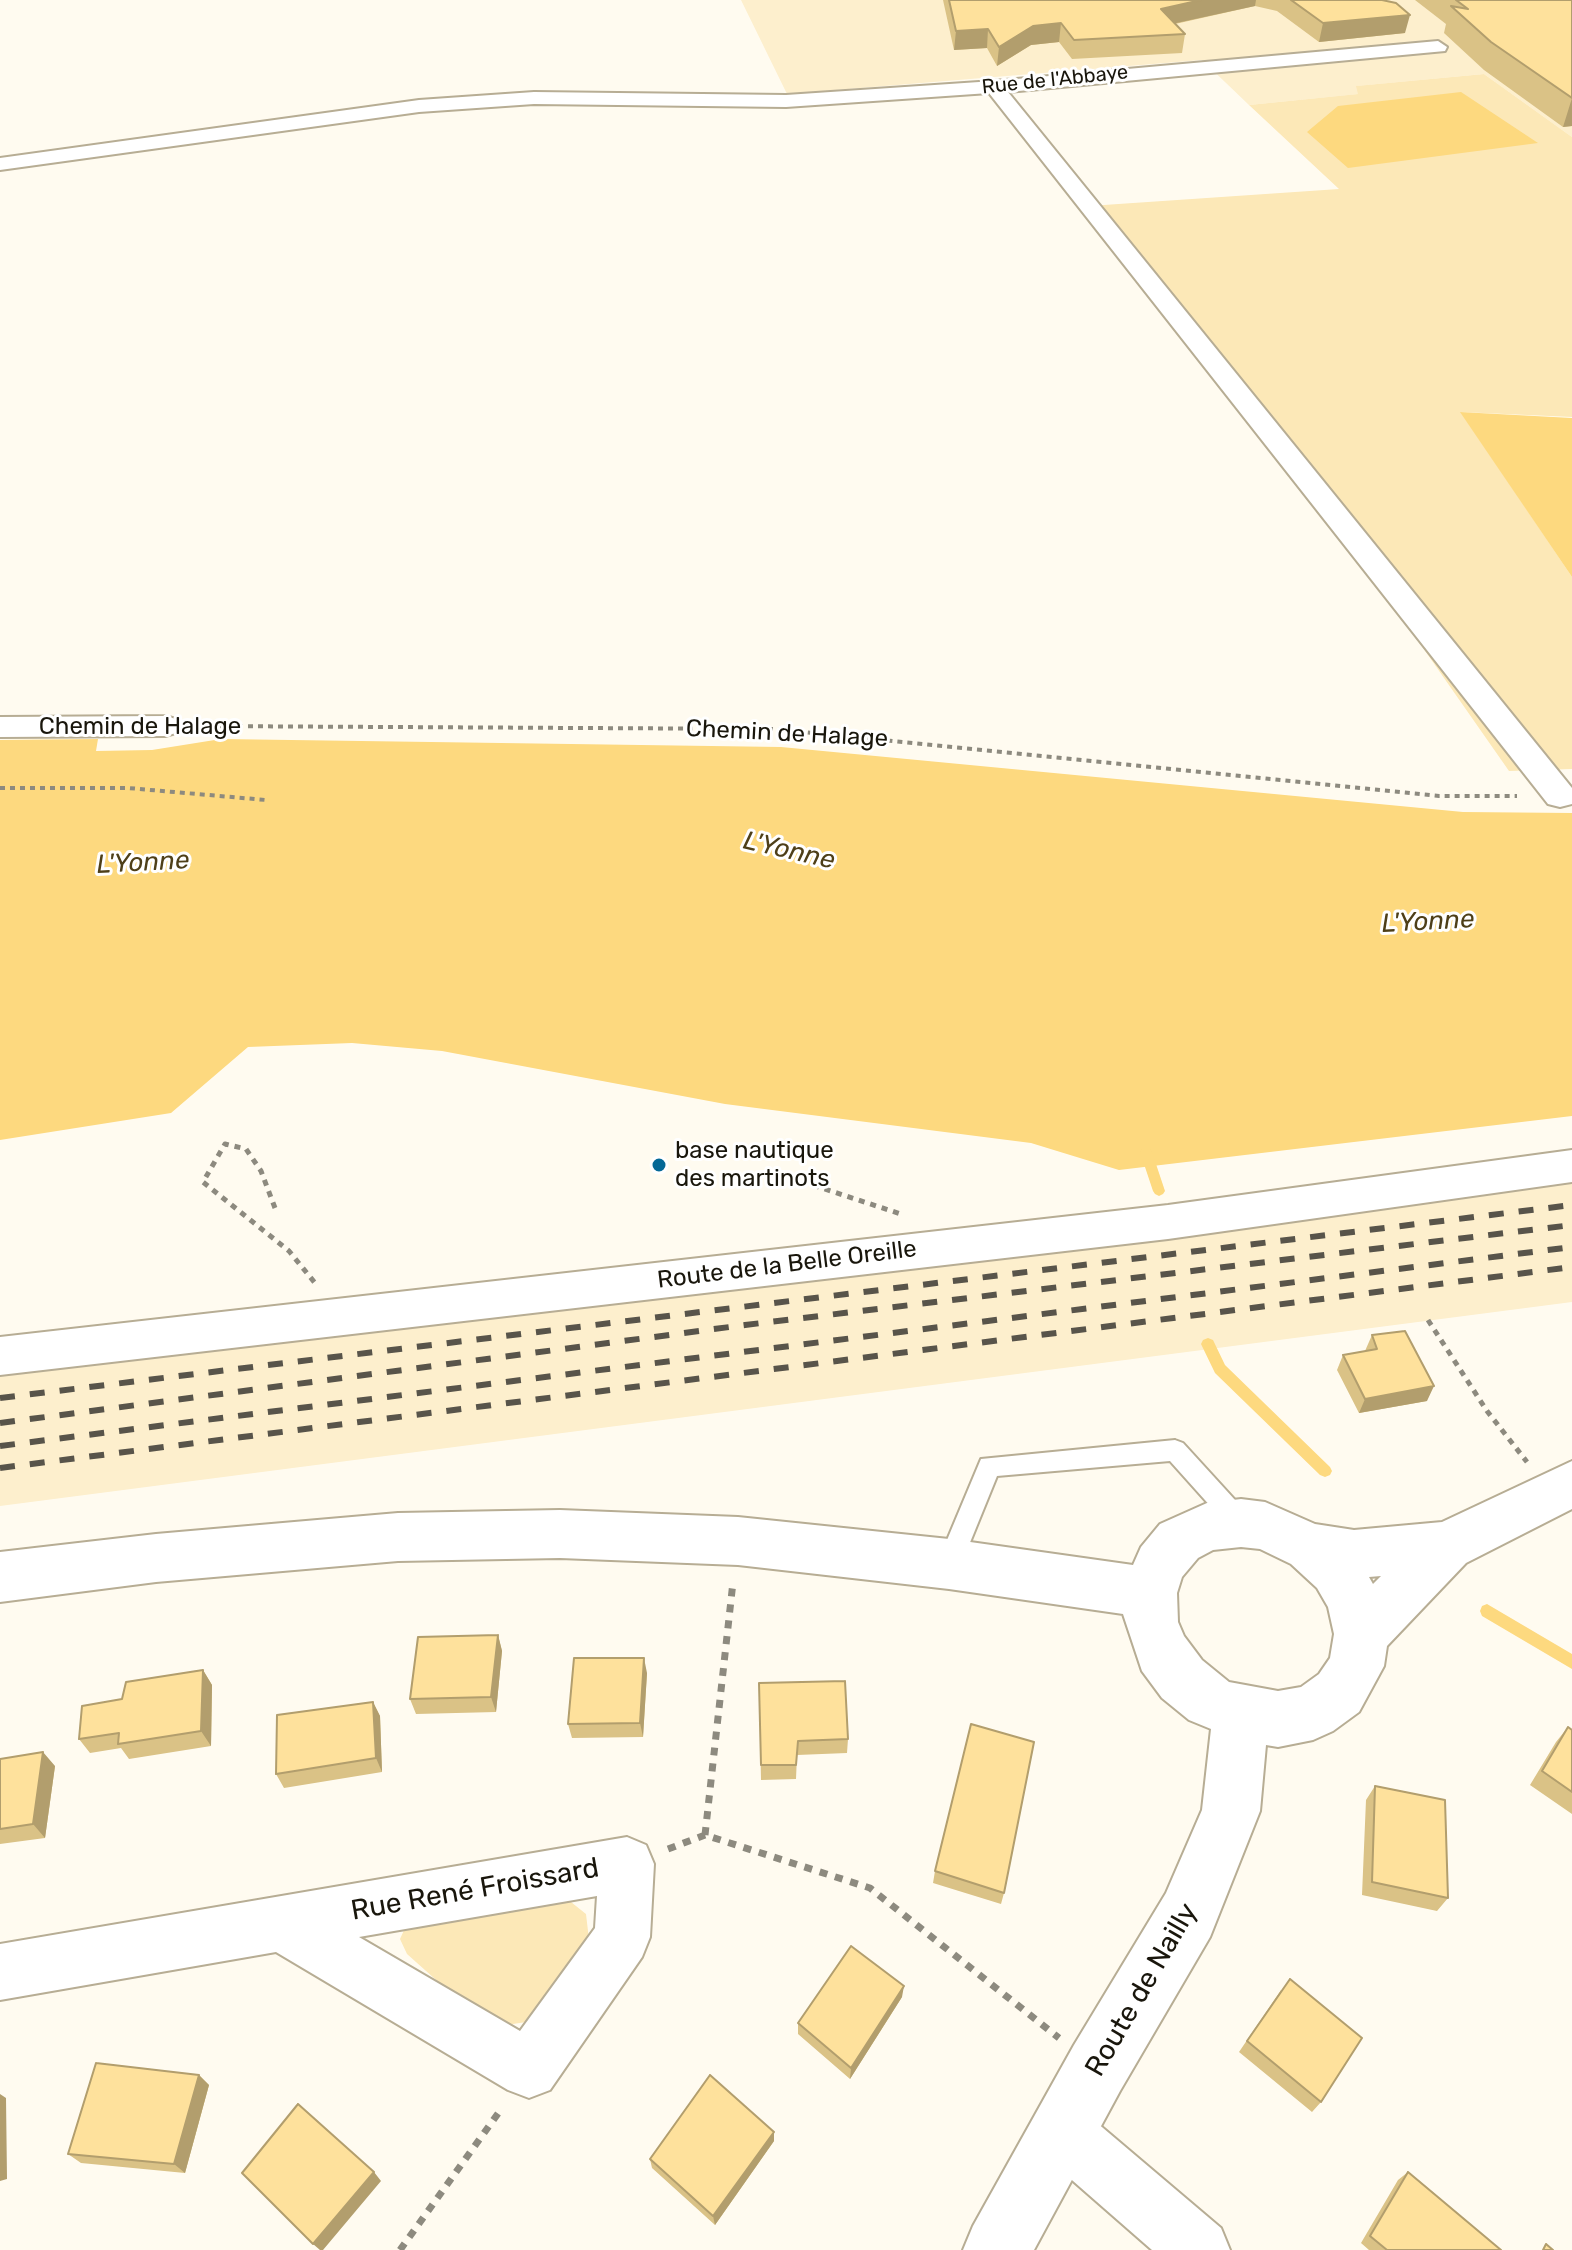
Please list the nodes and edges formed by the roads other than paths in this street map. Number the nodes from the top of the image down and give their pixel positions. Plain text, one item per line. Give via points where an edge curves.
1 (1413, 26) edge
2 (994, 87) junction
3 (0, 164) edge
4 (165, 726) road end
5 (0, 727) edge
6 (1560, 796) road end
7 (1572, 1166) edge
8 (0, 1356) edge
9 (1544, 1479) edge
10 (1241, 1523) junction
11 (1447, 1546) junction
12 (1310, 1547) junction
13 (949, 1564) junction
14 (0, 1577) edge
15 (1150, 1593) junction
16 (1361, 1634) junction
17 (1241, 1714) junction
18 (281, 1923) junction
19 (0, 1972) edge
20 (1062, 2132) junction
21 (997, 2250) edge
22 (1199, 2250) edge

1 - 2 street, Rue de l'Abbaye via 1438,47
2 - 3 street, Rue de l'Abbaye via 786,101 534,98 419,106
2 - 6 street
4 - 5 street, Chemin de Halage
7 - 8 street, Route de la Belle Oreille via 1168,1222
9 - 11 main road
10 - 12 main road via 1265,1526
10 - 13 lane via 1175,1450 989,1466
10 - 15 main road via 1207,1527 1179,1541 1160,1564
11 - 12 main road via 1354,1554
11 - 16 main road
12 - 16 main road via 1336,1571 1354,1601
13 - 14 main road via 735,1572 560,1534 398,1537
13 - 15 main road
15 - 17 main road via 1151,1622 1162,1652 1182,1679 1209,1701
16 - 17 main road via 1356,1666 1339,1693 1313,1712 1278,1719
17 - 20 main road, Route de Nailly via 1231,1811 1188,1915
18 - 18 street, Rue René Froissard via 627,1864 622,1937 529,2069
18 - 19 street, Rue René Froissard
20 - 21 main road, Route de Nailly
20 - 22 street

